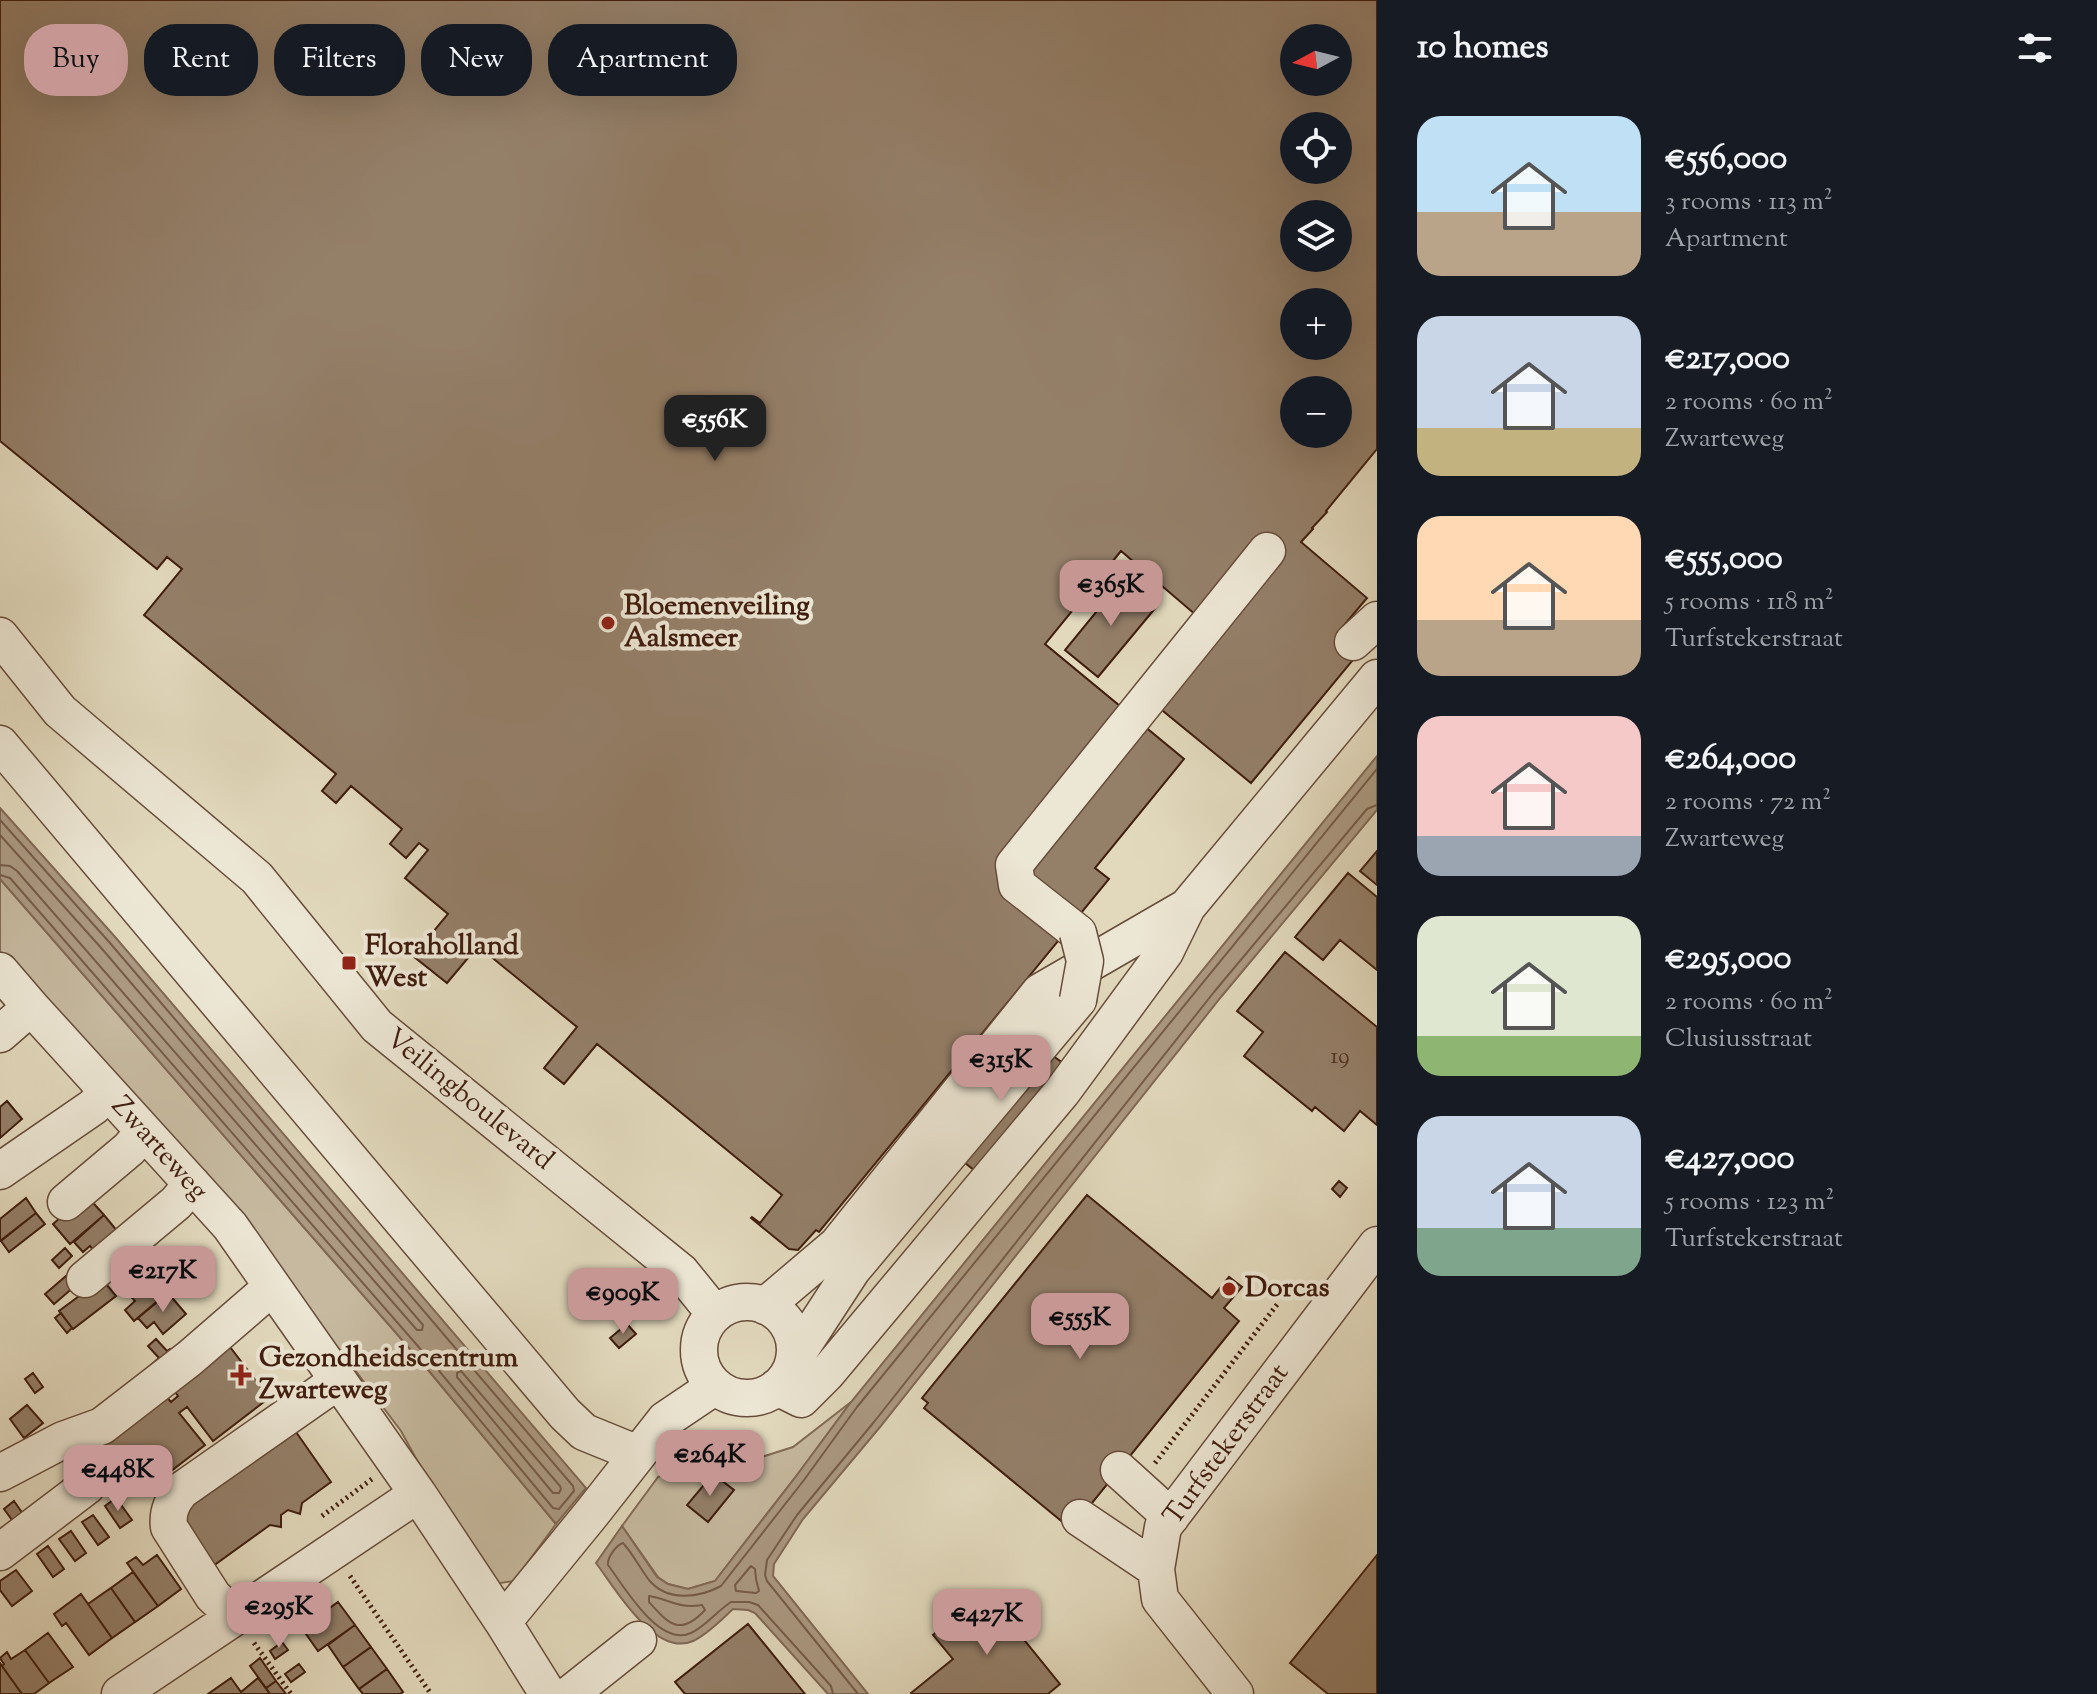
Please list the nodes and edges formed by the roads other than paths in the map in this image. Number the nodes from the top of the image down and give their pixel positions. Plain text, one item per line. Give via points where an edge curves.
1 (1267, 551) dead end
2 (0, 636) edge
3 (1377, 678) edge
4 (0, 744) edge
5 (1187, 907) junction
6 (0, 971) edge
7 (16, 1020) edge
8 (108, 1092) junction
9 (144, 1132) junction
10 (0, 1171) edge
11 (192, 1184) junction
12 (66, 1202) dead end
13 (1377, 1245) edge
14 (852, 1270) junction
15 (85, 1279) dead end
16 (272, 1287) junction
17 (774, 1311) junction
18 (715, 1314) junction
19 (786, 1373) junction
20 (714, 1387) junction
21 (325, 1390) dead end
22 (638, 1454) junction
23 (1119, 1470) dead end
24 (0, 1472) edge
25 (87, 1486) dead end
26 (418, 1494) junction
27 (1178, 1507) junction
28 (1080, 1518) dead end
29 (0, 1552) edge
30 (1156, 1569) junction
31 (235, 1617) junction
32 (503, 1622) junction
33 (638, 1640) dead end
34 (120, 1694) edge
35 (548, 1694) edge
36 (570, 1694) edge
37 (1235, 1694) edge

1 - 14 street, bridge via 1014,865 1017,885 1078,933 1085,961 1078,1000
2 - 18 street, Veilingboulevard via 60,711 257,878 377,1026 681,1272
3 - 5 street
4 - 22 street via 565,1414 584,1432
5 - 17 street via 1040,992 837,1245
5 - 19 street via 1165,952 1062,1092 827,1373 801,1399
6 - 7 street, Zwarteweg
7 - 8 street, Zwarteweg
8 - 9 street, Zwarteweg
8 - 10 street
9 - 11 street, Zwarteweg
9 - 12 street
11 - 15 street
11 - 16 street, Zwarteweg via 230,1226
13 - 27 street, Turfstekerstraat
14 - 17 street via 813,1299
14 - 19 street
16 - 24 street via 102,1426
16 - 26 street, Zwarteweg
17 - 18 street via 746,1302
17 - 19 street via 791,1331
18 - 20 street via 701,1334 700,1363
19 - 20 street via 769,1393 741,1399
20 - 22 street via 665,1420
21 - 31 street via 182,1490 171,1506 169,1527 213,1596
22 - 32 street
23 - 27 street
25 - 29 street
26 - 31 street
26 - 32 street, Zwarteweg
27 - 30 street, Turfstekerstraat via 1163,1527
28 - 30 street
30 - 37 street, Turfstekerstraat via 1160,1599
31 - 34 street
32 - 35 street, Zwarteweg
33 - 36 street

